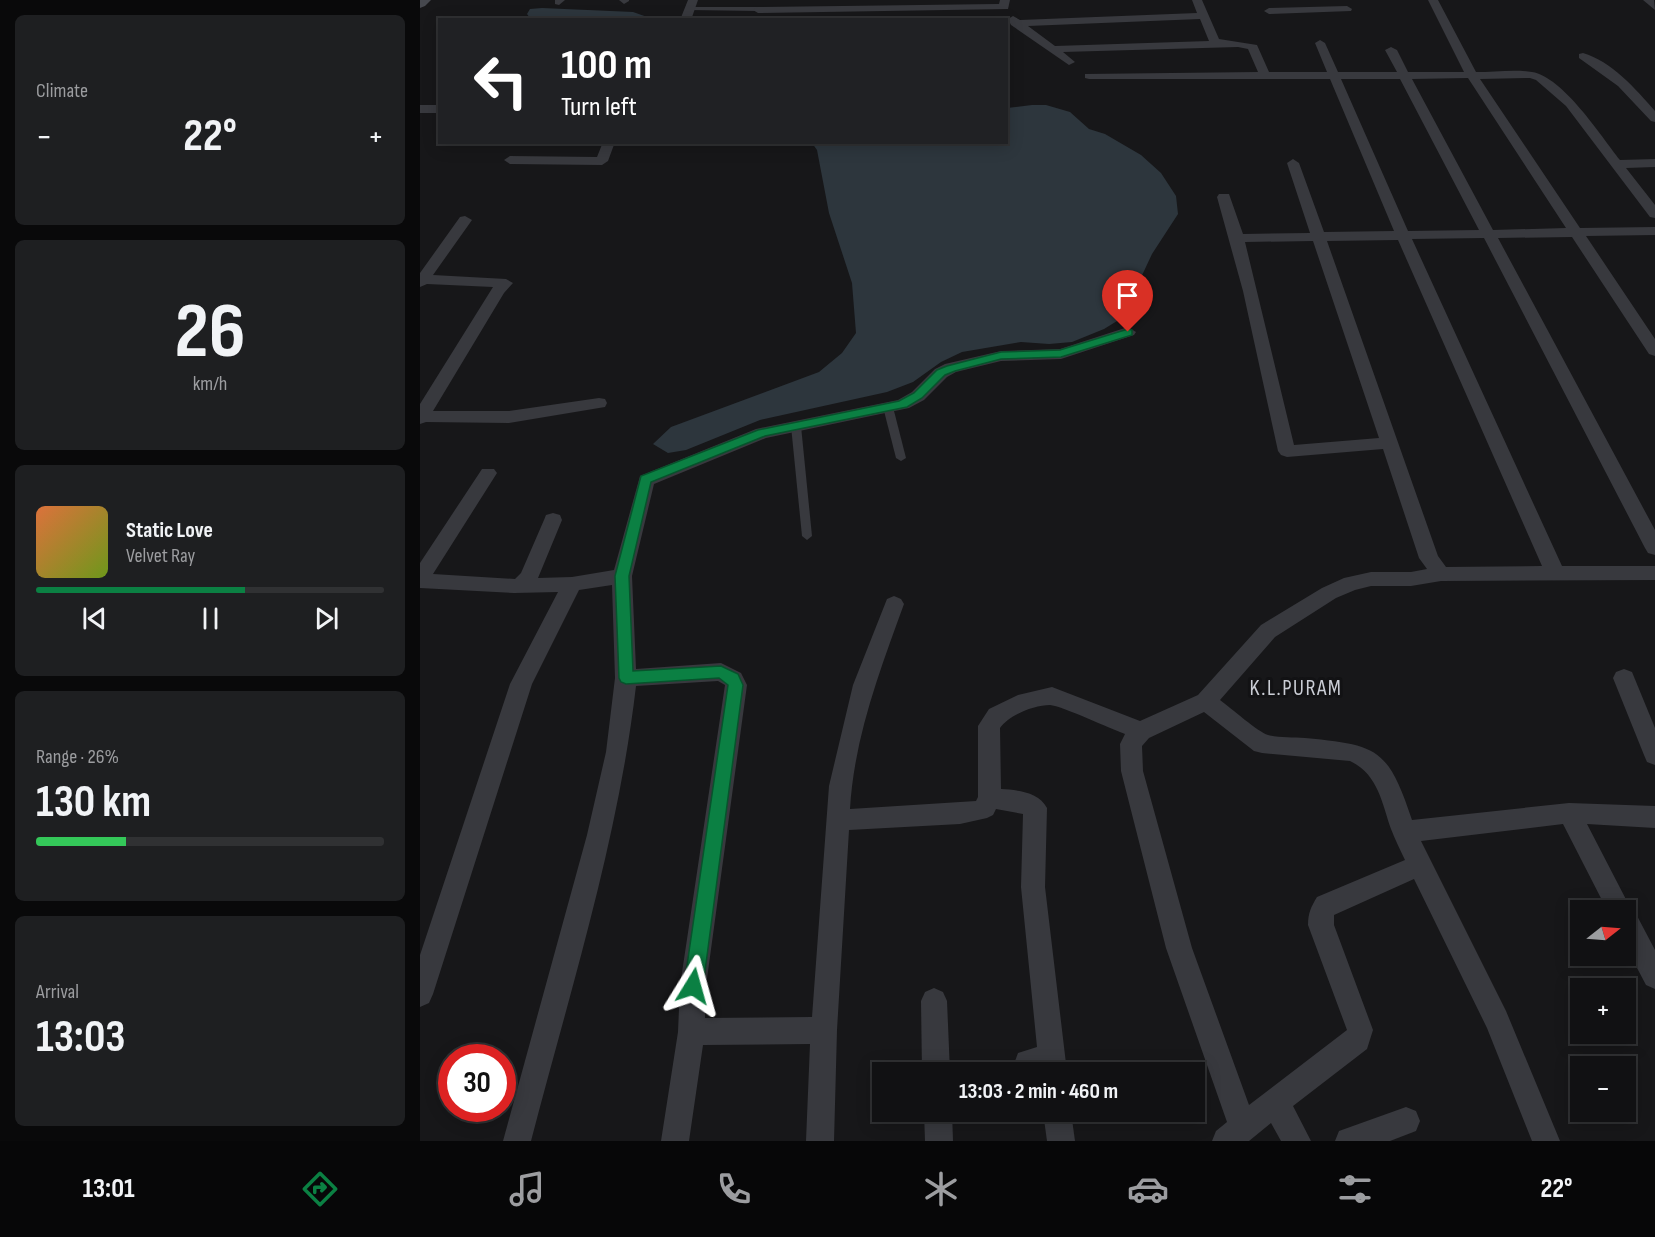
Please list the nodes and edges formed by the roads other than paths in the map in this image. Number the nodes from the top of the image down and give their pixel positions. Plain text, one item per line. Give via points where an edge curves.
1 (1197, 0) edge
2 (1263, 0) edge
3 (1433, 0) edge
4 (1648, 0) edge
5 (1005, 4) edge
6 (692, 5) edge
7 (1655, 7) edge
8 (931, 8) junction
9 (1347, 9) dead end
10 (758, 10) edge
11 (829, 10) edge
12 (1203, 16) junction
13 (944, 18) edge
14 (1015, 23) junction
15 (1221, 44) junction
16 (1320, 44) dead end
17 (1051, 49) junction
18 (1390, 50) dead end
19 (1583, 56) dead end
20 (1069, 62) dead end
21 (1403, 75) junction
22 (1089, 76) dead end
23 (1265, 76) junction
24 (1472, 76) junction
25 (1333, 77) junction
26 (420, 109) edge
27 (438, 109) edge
28 (1655, 118) edge
29 (608, 144) edge
30 (510, 159) dead end
31 (1655, 163) edge
32 (1293, 164) dead end
33 (1616, 164) junction
34 (1224, 197) dead end
35 (1655, 214) edge
36 (465, 220) dead end
37 (1655, 231) edge
38 (1487, 233) junction
39 (1576, 233) junction
40 (1317, 236) junction
41 (1403, 236) junction
42 (1238, 237) junction
43 (422, 281) edge
44 (1128, 332) dead end
45 (1655, 351) edge
46 (599, 403) dead end
47 (888, 407) junction
48 (421, 417) edge
49 (796, 426) junction
50 (1389, 443) junction
51 (902, 458) dead end
52 (488, 473) dead end
53 (553, 520) dead end
54 (807, 536) dead end
55 (1655, 548) edge
56 (1555, 573) junction
57 (1655, 573) edge
58 (1441, 574) junction
59 (622, 576) junction
60 (420, 580) edge
61 (572, 584) junction
62 (520, 586) junction
63 (894, 604) dead end
64 (626, 678) junction
65 (1624, 678) dead end
66 (1206, 701) junction
67 (1141, 731) junction
68 (1655, 755) edge
69 (990, 798) junction
70 (1569, 813) junction
71 (1655, 817) edge
72 (838, 820) junction
73 (1404, 832) junction
74 (1420, 865) junction
75 (1615, 900) edge
76 (1636, 940) edge
77 (1655, 976) edge
78 (420, 994) edge
79 (934, 1001) dead end
80 (824, 1030) junction
81 (691, 1032) junction
82 (936, 1062) edge
83 (1052, 1062) edge
84 (1275, 1102) junction
85 (1406, 1121) dead end
86 (938, 1122) edge
87 (1059, 1122) edge
88 (1235, 1134) edge
89 (517, 1141) edge
90 (675, 1141) edge
91 (820, 1141) edge
92 (939, 1141) edge
93 (1061, 1141) edge
94 (1297, 1141) edge
95 (1349, 1141) edge
96 (1546, 1141) edge

1 - 12 street
2 - 9 street via 1271,14
3 - 24 street
4 - 7 street
5 - 8 street
5 - 14 street
6 - 10 lane
8 - 11 street
8 - 13 street
10 - 11 street
12 - 14 street
12 - 15 street via 1214,41
14 - 17 street
15 - 17 street
15 - 23 street via 1253,47
16 - 25 street
17 - 20 street
18 - 21 street
19 - 28 street via 1605,67
21 - 24 street
21 - 25 street
21 - 38 street
22 - 23 street
23 - 25 street
24 - 33 street via 1540,78 1570,103
24 - 39 street
25 - 41 street
26 - 27 street
29 - 30 street via 602,160
31 - 33 street
32 - 40 street
33 - 35 street
34 - 42 street
36 - 43 street
37 - 39 street
38 - 39 street
38 - 41 street
38 - 55 street
39 - 45 street
40 - 41 street
40 - 42 street
40 - 50 street
41 - 56 street
42 - 50 street via 1287,451
43 - 48 street via 506,283 498,290
44 - 47 street via 1061,354 1001,356 951,368 914,399
46 - 48 street via 509,417
47 - 49 street
47 - 51 lane
49 - 54 lane
49 - 59 street via 762,433 648,478
50 - 58 street via 1429,558
52 - 60 street
53 - 62 street via 529,577
56 - 57 street
56 - 58 street
58 - 66 street via 1371,579 1329,593 1269,631
59 - 61 street
59 - 64 street
60 - 62 street
61 - 62 street
61 - 78 street via 521,684
63 - 72 street via 862,694 840,786
64 - 81 street via 721,672 733,678 736,685 693,986
64 - 89 street via 617,752 599,835
65 - 68 street
66 - 67 street
66 - 73 street via 1262,744 1363,755 1383,773
67 - 69 street via 1052,696 1026,701 997,715 989,726
67 - 88 street via 1131,744 1132,771 1179,948
69 - 72 street via 979,811
69 - 83 street via 1021,801 1035,808 1033,887
70 - 71 street
70 - 73 street
70 - 75 street
72 - 80 street
73 - 74 street
74 - 84 street via 1326,905 1321,913 1321,925 1360,1030 1357,1039
74 - 96 street via 1497,1020
76 - 77 street
79 - 82 street
80 - 81 street
80 - 91 street
81 - 90 street
84 - 88 street
84 - 94 street
85 - 95 street
86 - 92 street
87 - 93 street

